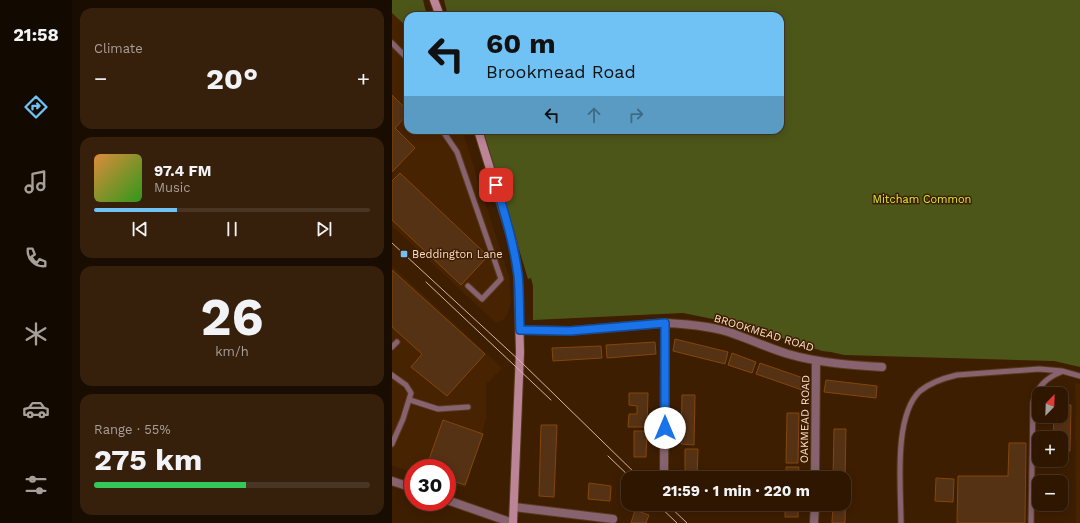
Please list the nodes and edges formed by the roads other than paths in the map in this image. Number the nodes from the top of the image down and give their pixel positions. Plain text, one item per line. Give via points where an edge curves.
1 (434, 0) edge
2 (438, 12) edge
3 (392, 43) edge
4 (404, 55) edge
5 (445, 134) edge
6 (479, 134) edge
7 (468, 286) dead end
8 (665, 323) junction
9 (520, 330) junction
10 (397, 342) dead end
11 (392, 347) edge
12 (816, 361) junction
13 (882, 367) dead end
14 (1062, 371) junction
15 (392, 375) edge
16 (1080, 376) edge
17 (410, 400) junction
18 (468, 407) dead end
19 (392, 444) edge
20 (664, 471) edge
21 (815, 471) edge
22 (392, 481) edge
23 (404, 485) edge
24 (456, 503) edge
25 (514, 507) junction
26 (815, 511) edge
27 (613, 519) dead end
28 (513, 523) edge
29 (814, 523) edge
30 (901, 523) edge
31 (1031, 523) edge

1 - 2 main road
3 - 4 lane
5 - 7 lane via 456,152 501,280 482,299
6 - 9 main road via 513,244 518,276
8 - 9 street, BROOKMEAD ROAD via 570,331
8 - 12 street, BROOKMEAD ROAD via 717,329
8 - 20 street
9 - 25 main road
10 - 11 lane
12 - 13 street, BROOKMEAD ROAD
12 - 21 street, OAKMEAD ROAD
14 - 16 lane
14 - 30 lane via 1039,369 957,375 944,378 920,392 912,402 901,441
14 - 31 lane via 1042,383 1033,402
15 - 17 lane via 410,390
17 - 18 lane via 438,409
17 - 19 lane
22 - 23 street
24 - 28 street
25 - 27 street
25 - 28 main road
26 - 29 street

